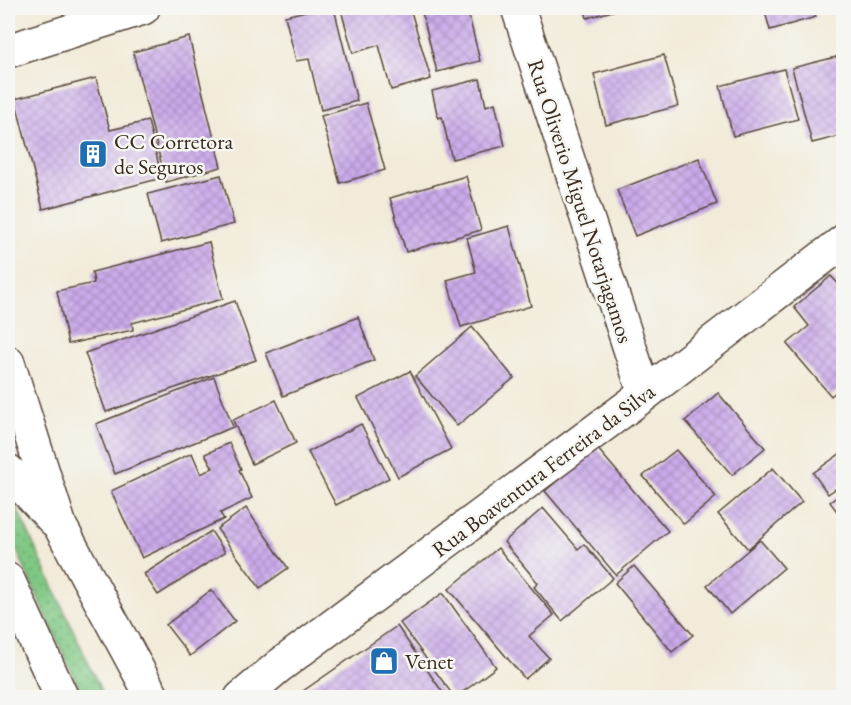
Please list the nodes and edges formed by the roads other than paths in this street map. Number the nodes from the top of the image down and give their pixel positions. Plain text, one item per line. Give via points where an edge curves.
1 (143, 8) edge
2 (518, 8) edge
3 (8, 51) edge
4 (843, 241) edge
5 (8, 363) edge
6 (645, 394) junction
7 (8, 471) edge
8 (60, 526) junction
9 (8, 580) edge
10 (62, 698) edge
11 (153, 698) edge
12 (241, 698) edge

1 - 3 street
2 - 6 street, Rua Oliverio Miguel Notarjagamos
4 - 6 street, Rua Boaventura Ferreira da Silva
5 - 8 street
6 - 12 street, Rua Boaventura Ferreira da Silva
7 - 8 street
8 - 11 street
9 - 10 street

